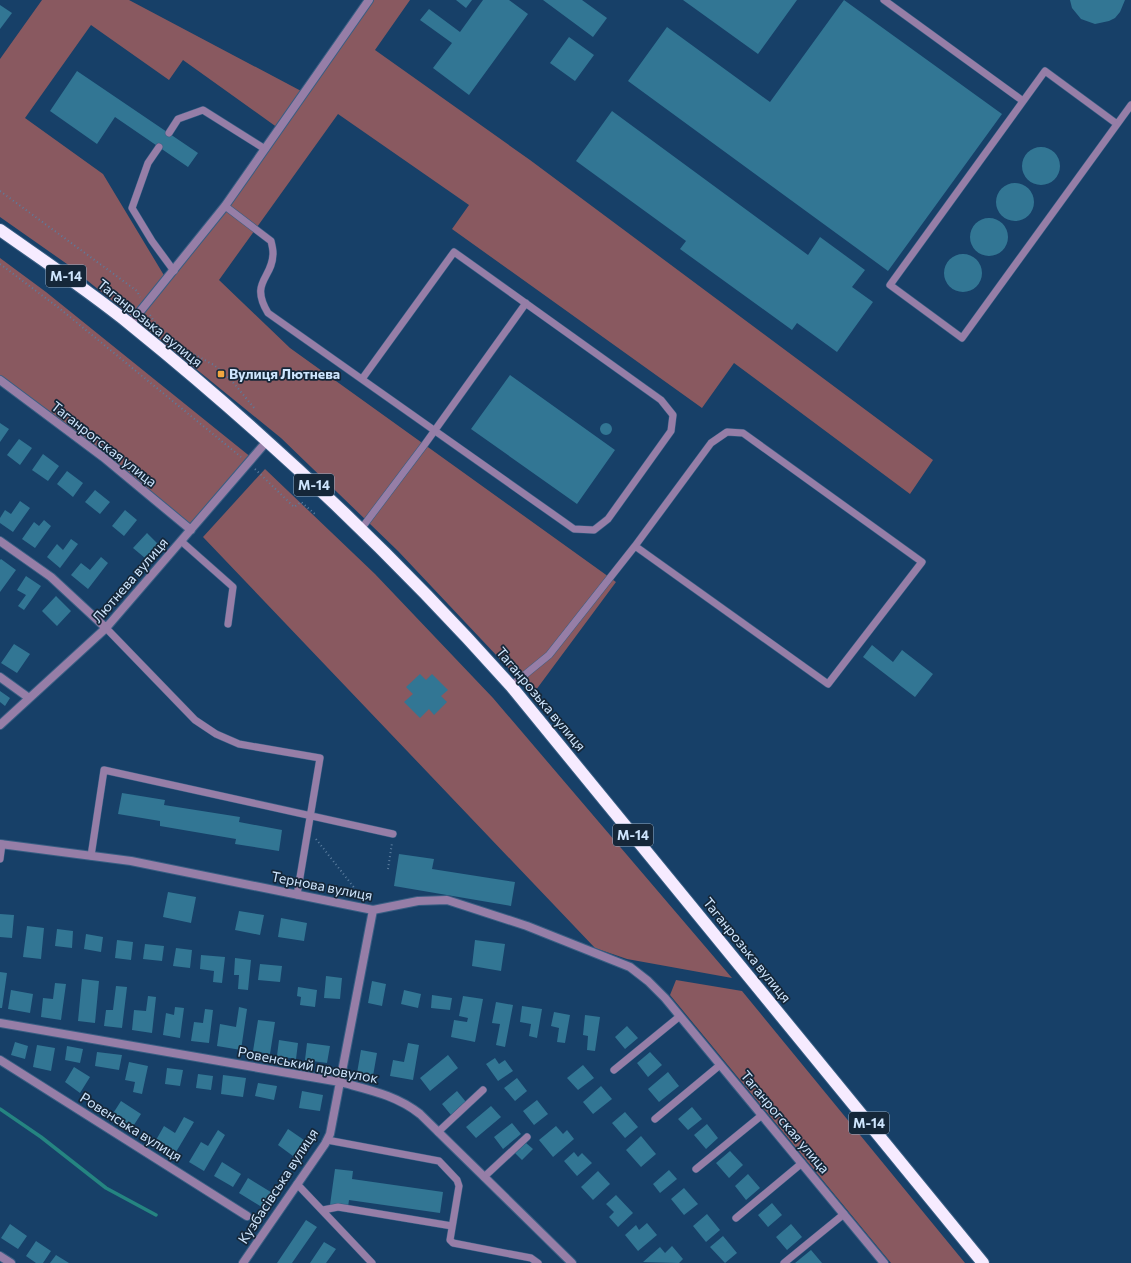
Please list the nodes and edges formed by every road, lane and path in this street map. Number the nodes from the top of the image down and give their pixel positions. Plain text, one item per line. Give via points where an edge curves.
1 (369, 0) edge
2 (884, 0) edge
3 (1023, 102) junction
4 (1131, 106) edge
5 (1117, 124) junction
6 (169, 133) dead end
7 (159, 148) dead end
8 (265, 149) junction
9 (0, 190) edge
10 (225, 206) junction
11 (0, 230) edge
12 (0, 264) edge
13 (174, 272) junction
14 (526, 303) junction
15 (145, 306) junction
16 (130, 324) junction
17 (362, 379) junction
18 (0, 380) edge
19 (255, 409) dead end
20 (435, 430) junction
21 (267, 440) junction
22 (248, 463) junction
23 (315, 514) dead end
24 (361, 529) junction
25 (191, 530) junction
26 (0, 541) edge
27 (181, 541) junction
28 (635, 546) junction
29 (228, 624) dead end
30 (106, 628) junction
31 (0, 677) edge
32 (512, 686) junction
33 (29, 698) junction
34 (0, 725) edge
35 (310, 816) junction
36 (308, 829) junction
37 (393, 834) joint
38 (1, 844) edge
39 (91, 856) junction
40 (0, 859) edge
41 (388, 869) dead end
42 (297, 895) junction
43 (373, 910) junction
44 (665, 998) joint
45 (680, 1016) junction
46 (0, 1023) edge
47 (0, 1060) edge
48 (720, 1065) junction
49 (614, 1070) dead end
50 (340, 1082) junction
51 (483, 1090) dead end
52 (762, 1115) junction
53 (655, 1119) dead end
54 (438, 1132) junction
55 (527, 1137) dead end
56 (327, 1140) junction
57 (802, 1163) junction
58 (696, 1169) dead end
59 (484, 1177) junction
60 (298, 1184) junction
61 (323, 1210) junction
62 (844, 1214) junction
63 (248, 1216) dead end
64 (736, 1218) dead end
65 (452, 1226) junction
66 (0, 1256) edge
67 (11, 1263) edge
68 (243, 1263) edge
69 (372, 1263) edge
70 (538, 1263) edge
71 (572, 1263) edge
72 (784, 1263) edge
73 (883, 1263) edge
74 (983, 1263) edge

1 - 8 street
2 - 3 lane
3 - 5 lane via 1045,71
3 - 5 lane via 890,285 962,338
4 - 5 lane
6 - 8 lane via 178,119 203,110
7 - 13 lane via 148,163 132,208
8 - 10 street
9 - 15 path via 137,291
10 - 13 street
10 - 17 lane via 271,241 274,254 262,284 261,295 261,301 268,313
11 - 16 highway, Таганрозька вулиця / М-14
12 - 22 path via 59,308
13 - 15 street
14 - 17 lane via 454,252
14 - 20 lane
14 - 20 lane via 661,400 673,415 671,431 608,519 594,530 574,529
15 - 16 street
15 - 19 path via 156,324 186,350 214,365 232,381
16 - 21 highway, Таганрозька вулиця / М-14
17 - 20 lane
18 - 25 street, Таганрогская улица via 103,457
20 - 24 lane
21 - 22 street, Лютнева вулиця
21 - 24 highway, Таганрозька вулиця / М-14
22 - 23 path via 294,507 301,502
22 - 25 street, Лютнева вулиця
24 - 32 highway, Таганрозька вулиця / М-14 via 443,610
25 - 27 street, Лютнева вулиця
26 - 30 street via 51,577
27 - 29 lane via 233,588
27 - 30 street, Лютнева вулиця
28 - 28 lane via 828,684 922,562 743,433 727,432 711,443
28 - 32 lane via 549,655
30 - 33 street, Лютнева вулиця
30 - 35 lane via 195,720 216,734 239,744 320,758
31 - 33 street
32 - 74 highway, Таганрозька вулиця / М-14
33 - 34 street, Лютнева вулиця
35 - 36 lane
35 - 37 lane
35 - 39 lane via 104,770
36 - 42 lane
36 - 43 path
37 - 41 path
38 - 39 street, Тернова вулиця
38 - 40 lane
39 - 42 street, Тернова вулиця
42 - 43 street, Тернова вулиця
43 - 44 street, Тернова вулиця via 418,901 446,900 481,910 630,967
43 - 50 street, Кузбасівська вулиця
44 - 45 street, Таганрогская улица
45 - 48 street, Таганрогская улица
45 - 49 lane
46 - 50 street, Ровенський провулок
47 - 63 street, Ровенська вулиця
48 - 52 street, Таганрогская улица
48 - 53 lane
50 - 54 street, Ровенський провулок via 397,1099 420,1114
50 - 56 street, Кузбасівська вулиця
51 - 54 lane
52 - 57 street, Таганрогская улица
52 - 58 lane
54 - 59 street, Ровенський провулок
55 - 59 lane
56 - 60 street, Кузбасівська вулиця
56 - 65 lane via 439,1161 457,1180 459,1186
57 - 62 street, Таганрогская улица
57 - 64 lane
59 - 71 street, Ровенський провулок
60 - 61 lane
60 - 68 street, Кузбасівська вулиця
61 - 65 lane via 338,1206
61 - 69 lane
62 - 72 lane
62 - 73 street, Таганрогская улица
65 - 70 lane via 450,1237 453,1243 531,1258
66 - 67 street

